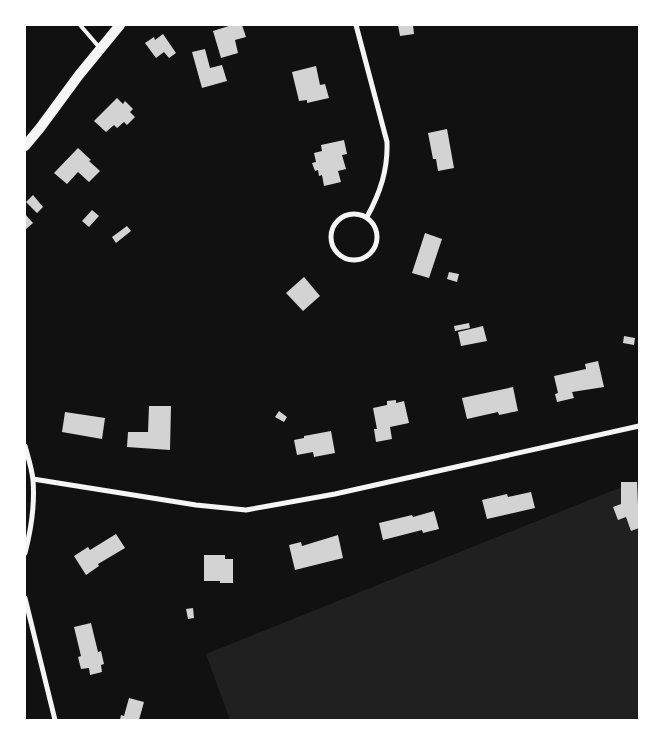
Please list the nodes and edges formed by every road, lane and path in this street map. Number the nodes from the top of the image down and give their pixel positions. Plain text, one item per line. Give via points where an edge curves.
1 (80, 25) edge
2 (120, 25) edge
3 (356, 25) edge
4 (100, 49) junction
5 (25, 146) edge
6 (367, 217) junction
7 (639, 426) edge
8 (25, 446) edge
9 (33, 479) junction
10 (25, 553) edge
11 (25, 598) edge
12 (55, 720) edge

1 - 4 lane
2 - 4 main road
3 - 6 street via 387,142 384,179
4 - 5 main road
6 - 6 street via 377,234 375,247 360,259 341,256 331,239 333,226 348,214
7 - 9 street via 335,494 246,510
8 - 9 street
9 - 10 street via 30,531
11 - 12 street

